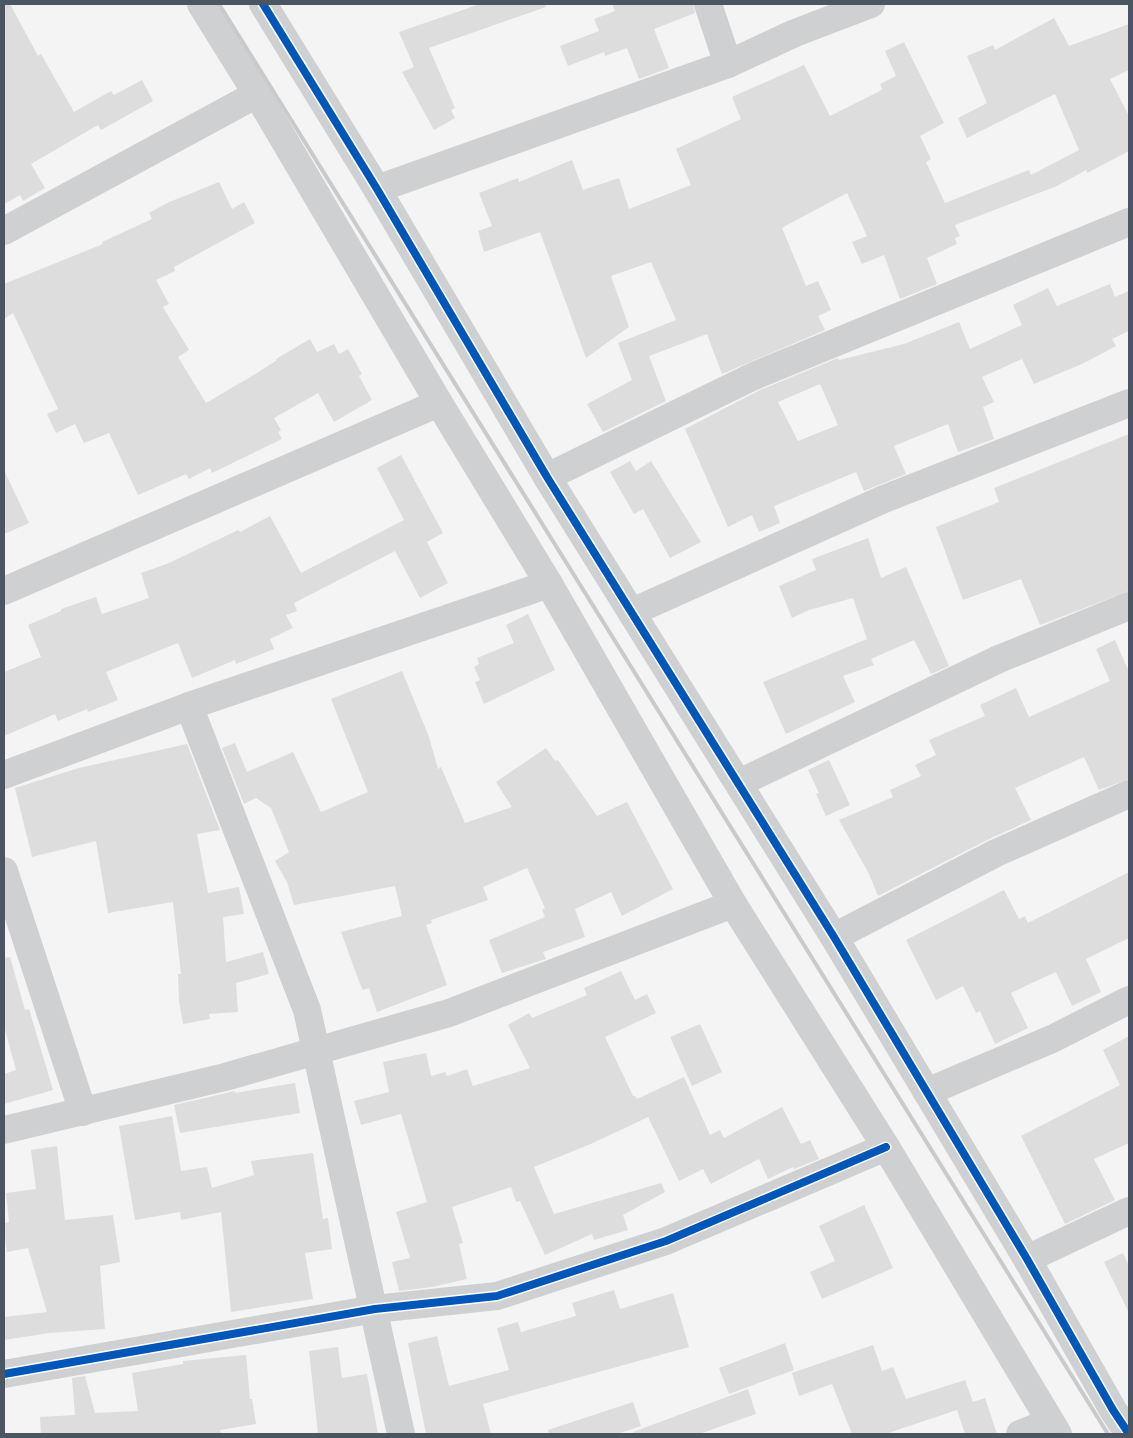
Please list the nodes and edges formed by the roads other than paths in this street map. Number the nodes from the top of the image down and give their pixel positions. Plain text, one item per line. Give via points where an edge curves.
1 (201, 4) edge
2 (263, 4) edge
3 (708, 4) edge
4 (871, 4) edge
5 (728, 64) junction
6 (258, 94) junction
7 (377, 190) junction
8 (1129, 222) edge
9 (4, 231) edge
10 (439, 403) junction
11 (1129, 404) edge
12 (547, 477) junction
13 (549, 584) junction
14 (4, 590) edge
15 (1129, 606) edge
16 (632, 612) junction
17 (189, 706) junction
18 (4, 775) edge
19 (738, 783) junction
20 (1129, 794) edge
21 (4, 871) edge
22 (733, 904) junction
23 (834, 937) junction
24 (1129, 1000) edge
25 (317, 1051) junction
26 (927, 1092) junction
27 (83, 1112) junction
28 (4, 1130) edge
29 (886, 1147) junction
30 (1129, 1211) edge
31 (1027, 1259) junction
32 (375, 1309) junction
33 (4, 1374) edge
34 (1121, 1406) edge
35 (1054, 1428) edge
36 (401, 1434) edge
37 (1020, 1434) edge
38 (1129, 1434) edge

1 - 6 street
2 - 7 street
3 - 5 street
4 - 5 street
5 - 7 street
6 - 9 street
6 - 10 street
7 - 12 street
8 - 12 street via 754,376
10 - 13 street
10 - 14 street
11 - 16 street via 884,499
12 - 16 street
13 - 17 street
13 - 22 street
15 - 19 street via 999,659
16 - 19 street
17 - 18 street
17 - 25 street via 307,1010
19 - 23 street
20 - 23 street via 996,853
21 - 27 street
22 - 25 street via 449,1013
22 - 29 street
23 - 26 street
24 - 26 street via 1052,1039
25 - 27 street
25 - 32 street
26 - 31 street
27 - 28 street
29 - 32 street via 666,1241 497,1296
29 - 35 street
30 - 31 street
31 - 34 street
32 - 33 street
32 - 36 street
34 - 38 street
35 - 37 street

